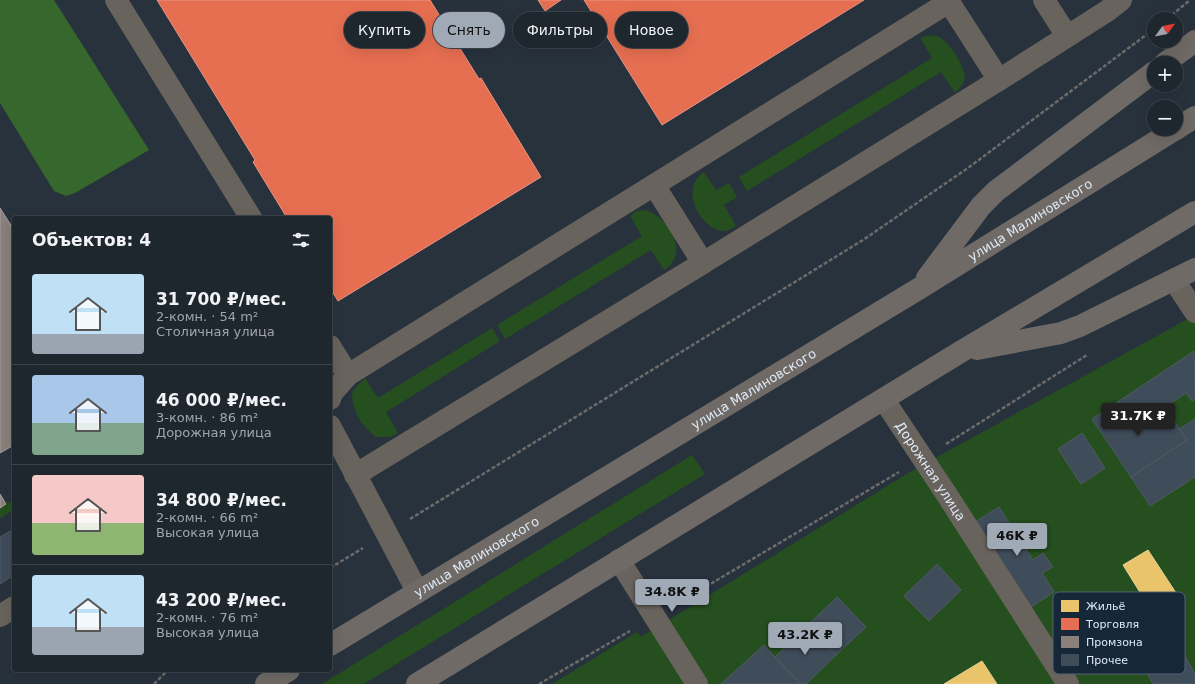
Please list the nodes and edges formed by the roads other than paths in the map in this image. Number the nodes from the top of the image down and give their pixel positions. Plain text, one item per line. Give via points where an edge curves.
1 (116, 0) edge
2 (1044, 0) edge
3 (1121, 0) edge
4 (949, 1) edge
5 (1067, 36) junction
6 (1195, 41) edge
7 (1175, 56) edge
8 (1147, 77) edge
9 (999, 80) junction
10 (1195, 117) edge
11 (1183, 125) edge
12 (1165, 136) edge
13 (654, 185) junction
14 (1195, 212) edge
15 (250, 216) edge
16 (703, 263) junction
17 (1195, 269) edge
18 (1174, 280) junction
19 (920, 288) junction
20 (1195, 312) edge
21 (332, 349) edge
22 (962, 352) junction
23 (348, 375) junction
24 (332, 393) edge
25 (884, 400) junction
26 (332, 430) edge
27 (355, 475) junction
28 (619, 560) junction
29 (417, 591) junction
30 (12, 608) edge
31 (0, 616) edge
32 (332, 644) edge
33 (1053, 661) edge
34 (286, 672) edge
35 (1062, 674) edge
36 (266, 684) edge
37 (417, 684) edge
38 (697, 684) edge
39 (1068, 684) edge

1 - 15 street
2 - 5 street
3 - 5 street
4 - 9 street
4 - 13 street
5 - 9 street
6 - 7 highway
8 - 19 highway via 996,191 981,206
9 - 16 street
10 - 11 highway, улица Малиновского
12 - 19 highway, улица Малиновского
13 - 16 street
13 - 23 street
14 - 22 highway
16 - 27 street
17 - 18 highway
18 - 20 street
18 - 22 highway via 1061,333
19 - 29 highway, улица Малиновского
21 - 23 street
22 - 25 highway
23 - 24 street
25 - 28 highway
25 - 33 street, Дорожная улица
26 - 27 street
27 - 29 street
28 - 37 highway
28 - 38 street
29 - 32 highway, улица Малиновского
30 - 31 street
34 - 36 highway
35 - 39 street, Дорожная улица

